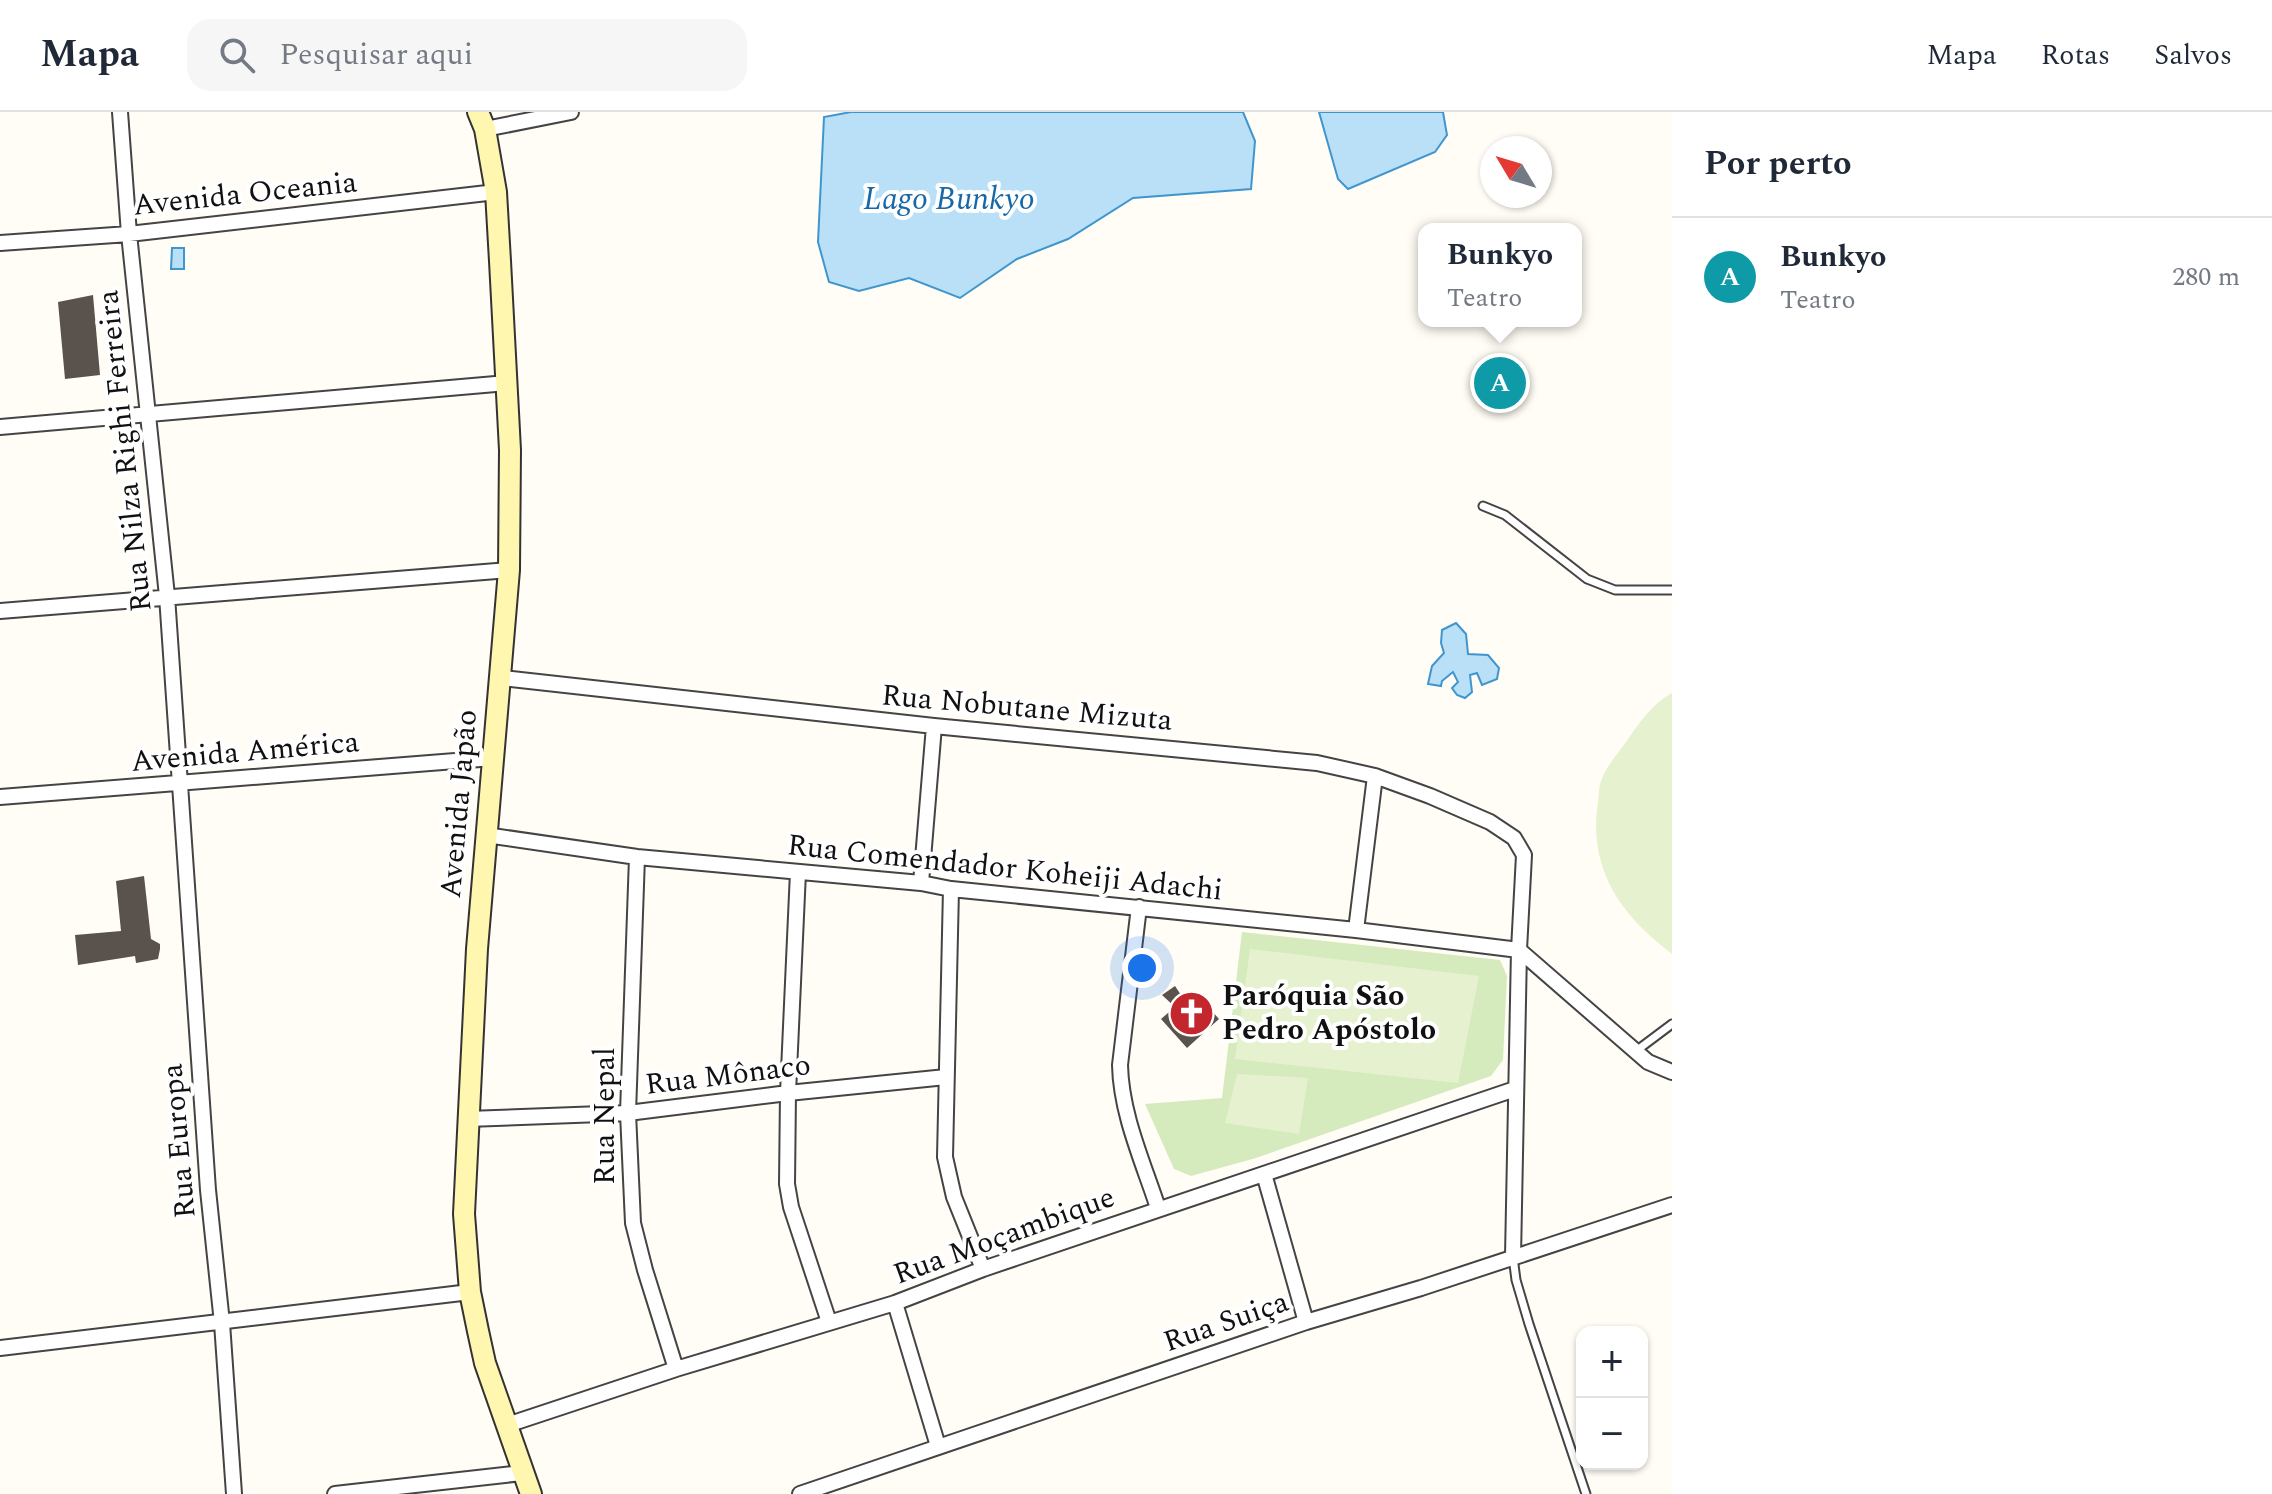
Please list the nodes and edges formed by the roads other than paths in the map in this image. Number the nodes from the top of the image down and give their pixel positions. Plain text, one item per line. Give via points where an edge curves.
1 (120, 112) edge
2 (571, 112) edge
3 (481, 118) edge
4 (496, 192) junction
5 (129, 234) junction
6 (0, 243) edge
7 (507, 383) junction
8 (149, 414) junction
9 (0, 427) edge
10 (1483, 506) dead end
11 (509, 570) junction
12 (1672, 590) edge
13 (167, 596) junction
14 (0, 611) edge
15 (502, 678) junction
16 (934, 726) junction
17 (493, 758) junction
18 (1375, 776) junction
19 (179, 784) junction
20 (0, 797) edge
21 (486, 835) junction
22 (637, 857) junction
23 (798, 872) junction
24 (921, 883) junction
25 (951, 889) junction
26 (1139, 907) junction
27 (1356, 930) junction
28 (1519, 950) junction
29 (1672, 1024) edge
30 (1636, 1051) junction
31 (1672, 1072) edge
32 (946, 1077) junction
33 (1515, 1089) junction
34 (788, 1093) junction
35 (628, 1113) junction
36 (467, 1119) junction
37 (1264, 1174) junction
38 (1672, 1205) edge
39 (1158, 1208) junction
40 (1513, 1257) junction
41 (983, 1269) junction
42 (470, 1292) junction
43 (895, 1303) junction
44 (829, 1322) junction
45 (1306, 1322) junction
46 (222, 1323) junction
47 (0, 1348) edge
48 (676, 1369) junction
49 (507, 1425) junction
50 (938, 1446) junction
51 (522, 1473) junction
52 (234, 1494) edge
53 (335, 1494) edge
54 (531, 1494) edge
55 (800, 1494) edge
56 (1586, 1494) edge

1 - 5 street, Rua Nilza Righi Ferreira
2 - 3 street
3 - 4 main road, Avenida Japão
4 - 5 street, Avenida Oceania
4 - 7 main road, Avenida Japão
5 - 6 street, Avenida Oceania
5 - 8 street, Rua Nilza Righi Ferreira
7 - 8 street
7 - 11 main road, Avenida Japão
8 - 9 street
8 - 13 street, Rua Nilza Righi Ferreira
10 - 12 lane via 1505,515 1587,579 1615,590
11 - 13 street
11 - 15 main road, Avenida Japão
13 - 14 street
13 - 19 street, Rua Nilza Righi Ferreira
15 - 16 street, Rua Nobutane Mizuta
15 - 17 main road, Avenida Japão
16 - 18 street, Rua Nobutane Mizuta via 1260,756
16 - 24 street
17 - 19 street, Avenida América
17 - 21 main road, Avenida Japão
18 - 27 street
18 - 28 street, Rua Nobutane Mizuta via 1490,822 1514,838 1524,855
19 - 20 street, Avenida América
19 - 46 street, Rua Europa
21 - 22 street, Rua Comendador Koheiji Adachi
21 - 36 main road, Avenida Japão
22 - 23 street, Rua Comendador Koheiji Adachi
22 - 35 street, Rua Nepal
23 - 24 street, Rua Comendador Koheiji Adachi
23 - 34 street
24 - 25 street, Rua Comendador Koheiji Adachi
25 - 26 street, Rua Comendador Koheiji Adachi
25 - 32 street
26 - 27 street, Rua Comendador Koheiji Adachi
26 - 39 street via 1121,1085
27 - 28 street, Rua Comendador Koheiji Adachi
28 - 30 street
28 - 33 street
29 - 30 lane
30 - 31 street
32 - 34 street, Rua Mônaco
32 - 41 street via 948,1176
33 - 37 street, Rua Moçambique
33 - 40 street
34 - 35 street, Rua Mônaco
34 - 44 street via 791,1207
35 - 36 street, Rua Mônaco
35 - 48 street, Rua Nepal via 633,1223
36 - 42 main road, Avenida Japão via 464,1214
37 - 39 street, Rua Moçambique
37 - 45 street
38 - 40 street, Rua Suiça
39 - 41 street, Rua Moçambique
40 - 45 street, Rua Suiça
40 - 56 lane via 1529,1324
41 - 43 street, Rua Moçambique
42 - 46 street
42 - 49 main road, Avenida Japão via 485,1363
43 - 44 street, Rua Moçambique
43 - 50 street
44 - 48 street, Rua Moçambique
45 - 50 street, Rua Suiça
46 - 47 street
46 - 52 street, Rua Europa
48 - 49 street, Rua Moçambique
49 - 51 main road, Avenida Japão
50 - 55 street, Rua Suiça
51 - 53 street
51 - 54 main road, Avenida Japão

